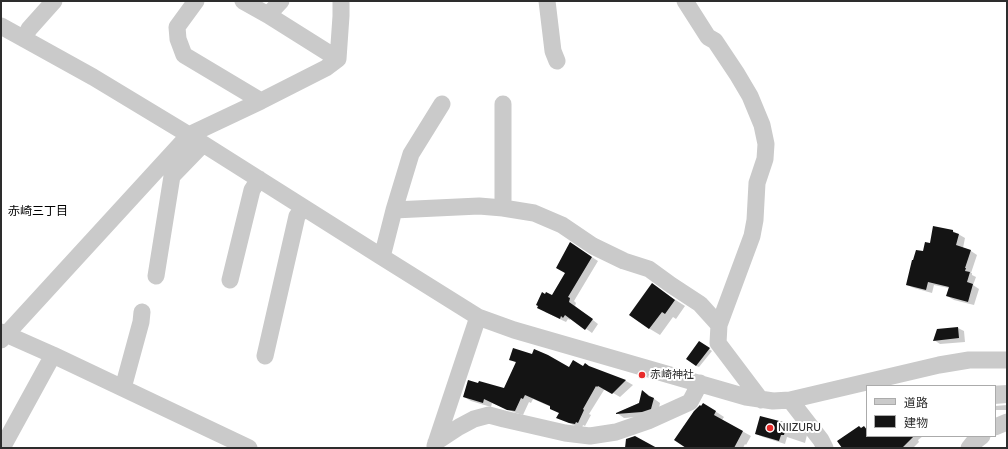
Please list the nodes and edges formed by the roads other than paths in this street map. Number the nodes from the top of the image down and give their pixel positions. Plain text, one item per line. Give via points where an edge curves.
1 (54, 1) edge
2 (196, 1) edge
3 (243, 1) edge
4 (281, 1) edge
5 (341, 1) edge
6 (547, 1) edge
7 (685, 1) edge
8 (268, 15) junction
9 (1, 26) edge
10 (24, 38) junction
11 (338, 59) junction
12 (557, 61) dead end
13 (261, 101) junction
14 (442, 104) dead end
15 (503, 104) dead end
16 (196, 139) junction
17 (259, 179) junction
18 (304, 208) junction
19 (503, 208) junction
20 (394, 210) junction
21 (382, 258) junction
22 (156, 276) dead end
23 (230, 280) dead end
24 (142, 312) dead end
25 (478, 317) junction
26 (719, 324) junction
27 (3, 335) edge
28 (54, 355) junction
29 (265, 356) dead end
30 (1007, 360) edge
31 (700, 384) junction
32 (123, 388) junction
33 (761, 400) junction
34 (790, 400) junction
35 (1007, 422) edge
36 (996, 427) edge
37 (981, 437) edge
38 (435, 445) edge
39 (2, 448) edge
40 (249, 448) edge
41 (825, 448) edge
42 (969, 448) edge

1 - 10 street
2 - 13 street via 177,27 184,55
3 - 8 street
4 - 8 street
5 - 11 street
6 - 12 street via 553,51
7 - 26 street via 744,85 762,124 766,144 765,159 757,183 752,236
8 - 11 street
9 - 10 street
10 - 16 street
11 - 13 street via 326,68
13 - 16 street
14 - 20 street via 411,154
15 - 19 street
16 - 17 street
16 - 22 street via 172,176
16 - 27 street
17 - 18 street
17 - 23 street via 252,190
18 - 21 street
18 - 29 street via 297,216
19 - 20 street via 458,206
19 - 26 street via 534,213 562,225 593,246 649,269 700,304
20 - 21 street
21 - 25 street
24 - 32 street
25 - 31 street via 514,330
25 - 38 street
26 - 33 street via 718,343
27 - 28 street
28 - 32 street
28 - 39 street
30 - 34 street via 969,360 939,365
31 - 33 street
31 - 38 street via 690,402 616,432 590,436 565,433 489,415 459,427
32 - 40 street
33 - 34 street
34 - 41 street
35 - 36 street
37 - 42 street

